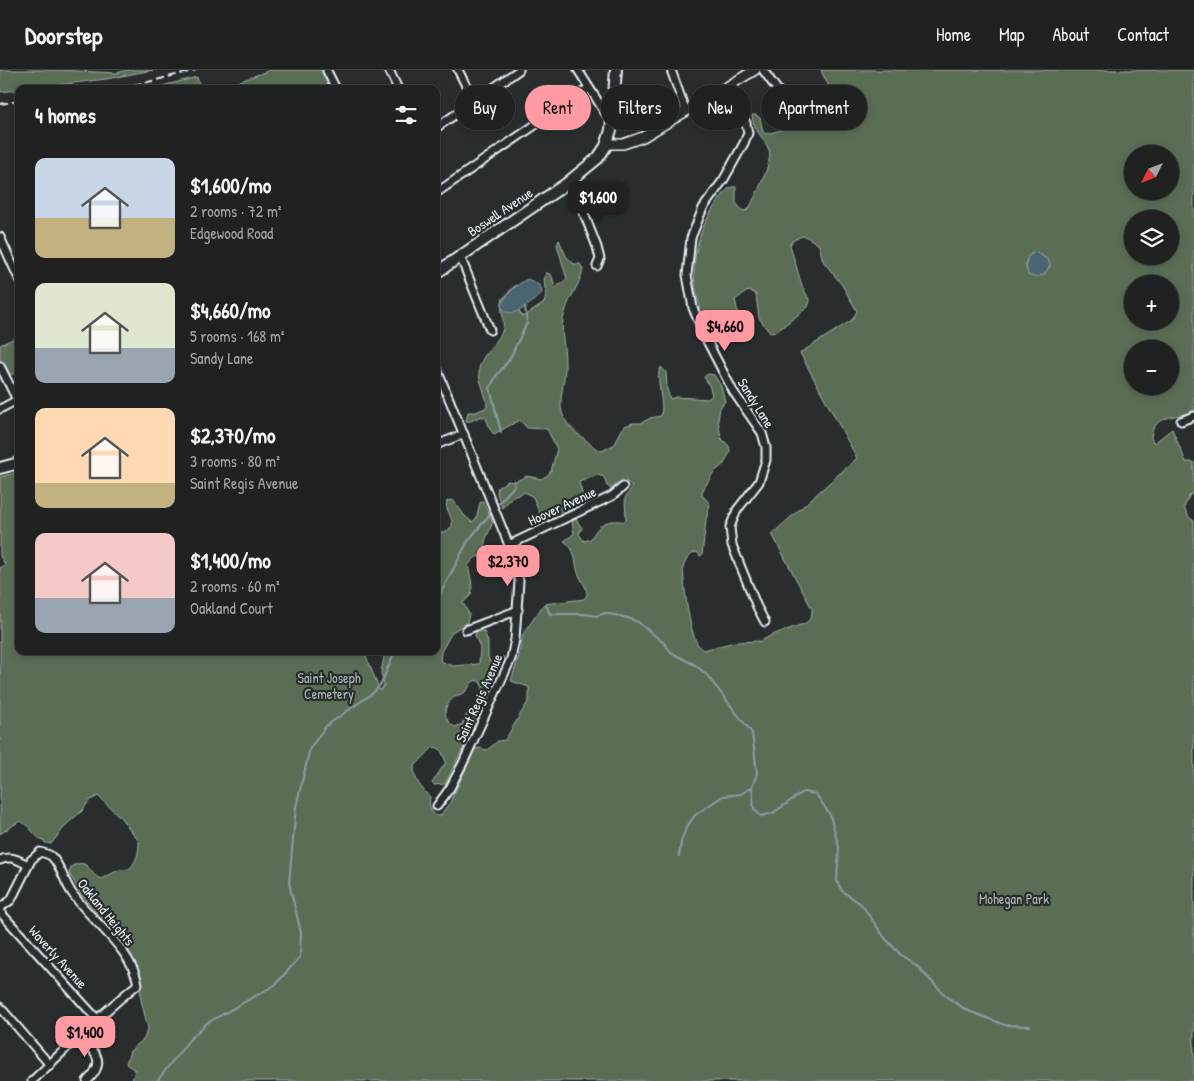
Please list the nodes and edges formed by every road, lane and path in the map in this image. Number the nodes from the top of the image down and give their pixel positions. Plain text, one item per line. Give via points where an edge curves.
1 (389, 70) edge
2 (458, 70) edge
3 (519, 70) edge
4 (578, 70) edge
5 (616, 70) edge
6 (671, 70) edge
7 (755, 70) edge
8 (763, 70) edge
9 (327, 71) edge
10 (334, 85) edge
11 (396, 85) edge
12 (466, 85) edge
13 (497, 85) edge
14 (587, 85) edge
15 (615, 85) edge
16 (732, 85) edge
17 (774, 85) edge
18 (591, 91) edge
19 (601, 107) edge
20 (689, 110) edge
21 (686, 112) junction
22 (455, 114) edge
23 (440, 125) edge
24 (528, 130) edge
25 (611, 130) edge
26 (747, 130) edge
27 (606, 144) junction
28 (570, 180) junction
29 (440, 191) edge
30 (0, 237) edge
31 (460, 256) junction
32 (598, 266) dead end
33 (440, 269) edge
34 (15, 270) edge
35 (490, 330) dead end
36 (0, 366) edge
37 (440, 377) edge
38 (15, 396) edge
39 (15, 403) edge
40 (0, 409) edge
41 (1194, 416) edge
42 (1181, 421) dead end
43 (464, 434) junction
44 (440, 443) edge
45 (15, 464) edge
46 (0, 468) edge
47 (623, 487) dead end
48 (509, 545) junction
49 (518, 610) junction
50 (765, 622) dead end
51 (466, 630) dead end
52 (437, 806) dead end
53 (0, 860) edge
54 (28, 865) junction
55 (0, 908) edge
56 (0, 912) edge
57 (0, 1007) edge
58 (97, 1019) junction
59 (80, 1036) junction
60 (50, 1065) junction
61 (32, 1081) edge
62 (87, 1081) edge

1 - 11 street
2 - 12 street
3 - 13 street
4 - 14 street
5 - 15 main road
6 - 21 street
7 - 16 street
8 - 17 street
9 - 10 street
18 - 19 street
20 - 21 street
21 - 27 street via 637,140 619,145
22 - 23 street
24 - 29 street
25 - 27 main road
26 - 50 street, Sandy Lane via 744,143 703,208 691,238 686,275 693,308 706,339 733,391 762,433 766,447 766,460 759,482 737,510 730,528 732,545
27 - 28 main road, Boswell Avenue via 597,160
28 - 31 main road, Boswell Avenue
28 - 32 street via 597,247
30 - 34 street
31 - 33 main road, Boswell Avenue
31 - 35 street
36 - 38 street
37 - 43 street, Saint Regis Avenue
39 - 40 street
41 - 42 street
43 - 44 street
43 - 48 street, Saint Regis Avenue
45 - 46 main road
47 - 48 street, Hoover Avenue via 612,496
48 - 49 street, Saint Regis Avenue via 519,576
49 - 51 street
49 - 52 street, Saint Regis Avenue via 514,649 507,671 463,764
53 - 54 street via 12,857
54 - 55 street via 11,900
54 - 58 street, Oakland Heights via 40,852 49,854 72,892 127,957 136,975 138,984
56 - 58 street, Waverly Avenue
57 - 60 street
58 - 59 street, Oakland Heights
59 - 60 street, Oakland Heights
59 - 62 street via 96,1053 98,1060 98,1068
60 - 61 street, Oakland Heights

